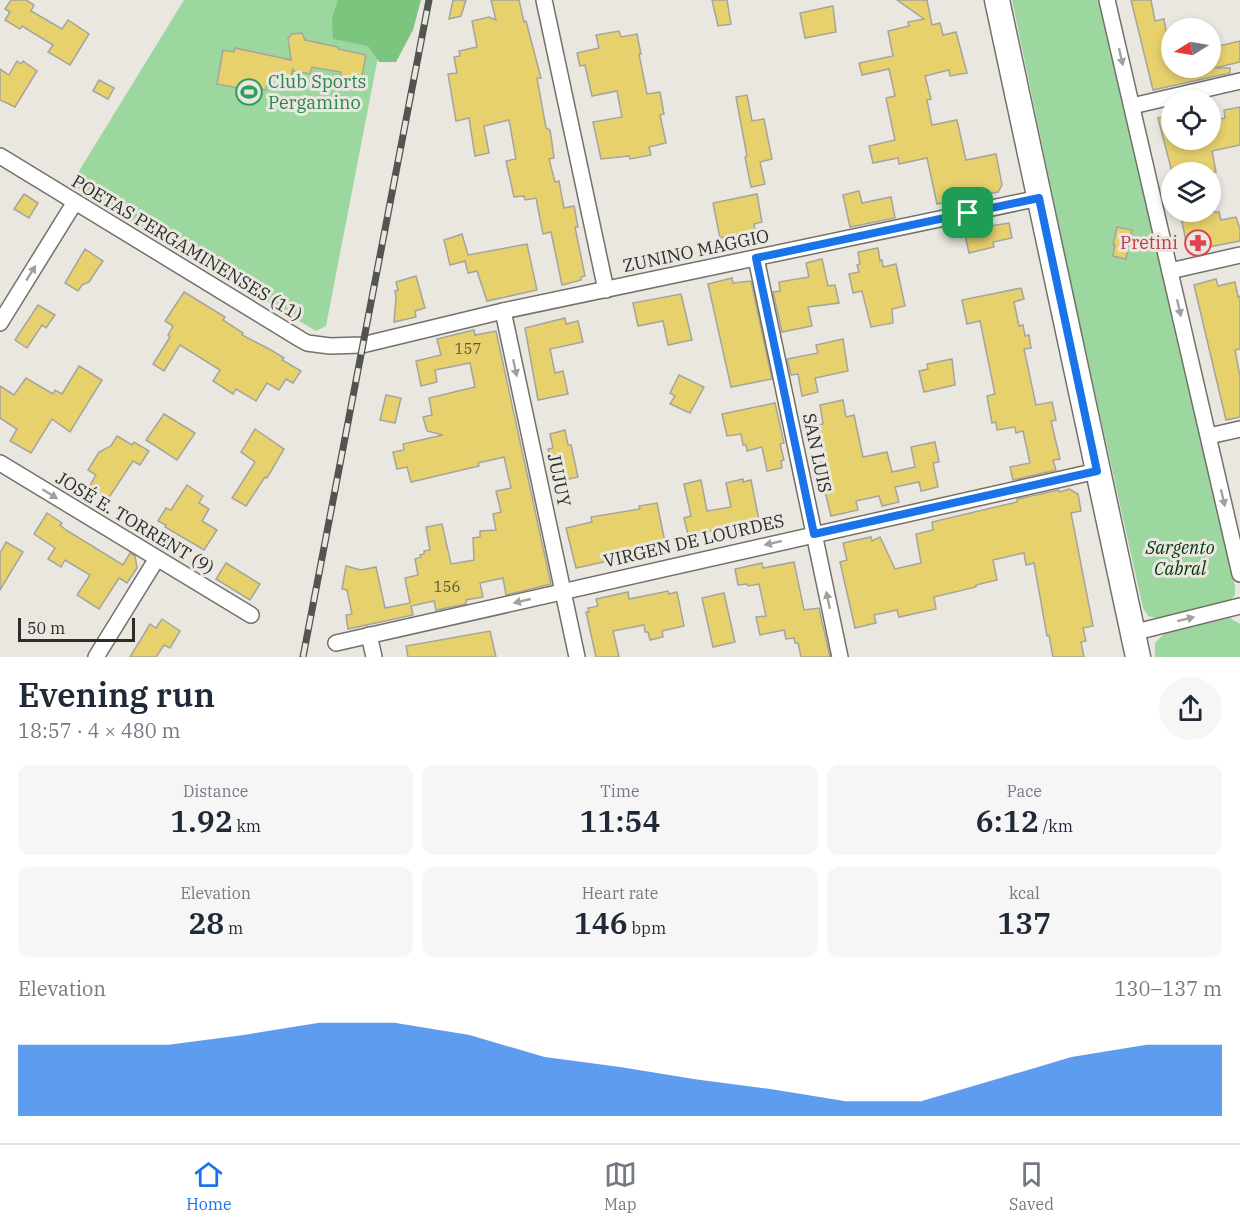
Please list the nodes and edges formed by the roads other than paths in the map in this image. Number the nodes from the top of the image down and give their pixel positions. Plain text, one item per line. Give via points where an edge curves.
1 (544, 0) edge
2 (998, 0) edge
3 (1107, 0) edge
4 (1240, 81) edge
5 (1132, 106) junction
6 (0, 156) edge
7 (1039, 198) junction
8 (75, 202) junction
9 (1240, 255) edge
10 (756, 258) junction
11 (1170, 271) junction
12 (606, 290) junction
13 (502, 311) junction
14 (0, 322) edge
15 (362, 345) joint
16 (1240, 429) edge
17 (1209, 436) junction
18 (0, 464) edge
19 (1097, 471) junction
20 (814, 534) junction
21 (156, 560) junction
22 (1240, 574) edge
23 (563, 592) junction
24 (1240, 606) edge
25 (251, 615) dead end
26 (1132, 633) junction
27 (369, 635) junction
28 (336, 643) dead end
29 (96, 657) edge
30 (374, 657) edge
31 (577, 657) edge
32 (840, 657) edge
33 (1138, 657) edge

1 - 12 street
2 - 7 main road
3 -> 5 street
4 - 5 street
5 - 11 street
6 - 8 street, POETAS PERGAMINENSES (11)
7 - 10 street, ZUNINO MAGGIO
7 - 19 main road
14 -> 8 street
8 - 15 street, POETAS PERGAMINENSES (11) via 307,343
9 - 11 street
10 - 12 street, ZUNINO MAGGIO
10 - 20 street, SAN LUIS
11 -> 17 street
12 - 13 street, ZUNINO MAGGIO
13 - 15 street, ZUNINO MAGGIO
13 -> 23 street, JUJUY
16 - 17 street
17 -> 22 street
18 -> 21 street, JOSÉ E. TORRENT (9)
19 - 20 street, VIRGEN DE LOURDES
19 - 26 main road
20 -> 23 street, VIRGEN DE LOURDES
32 -> 20 street, SAN LUIS
21 - 25 street, JOSÉ E. TORRENT (9)
21 - 29 street
23 -> 27 street, VIRGEN DE LOURDES
23 - 31 street, JUJUY
26 -> 24 street
26 - 33 main road
27 - 28 street, VIRGEN DE LOURDES
27 - 30 street

